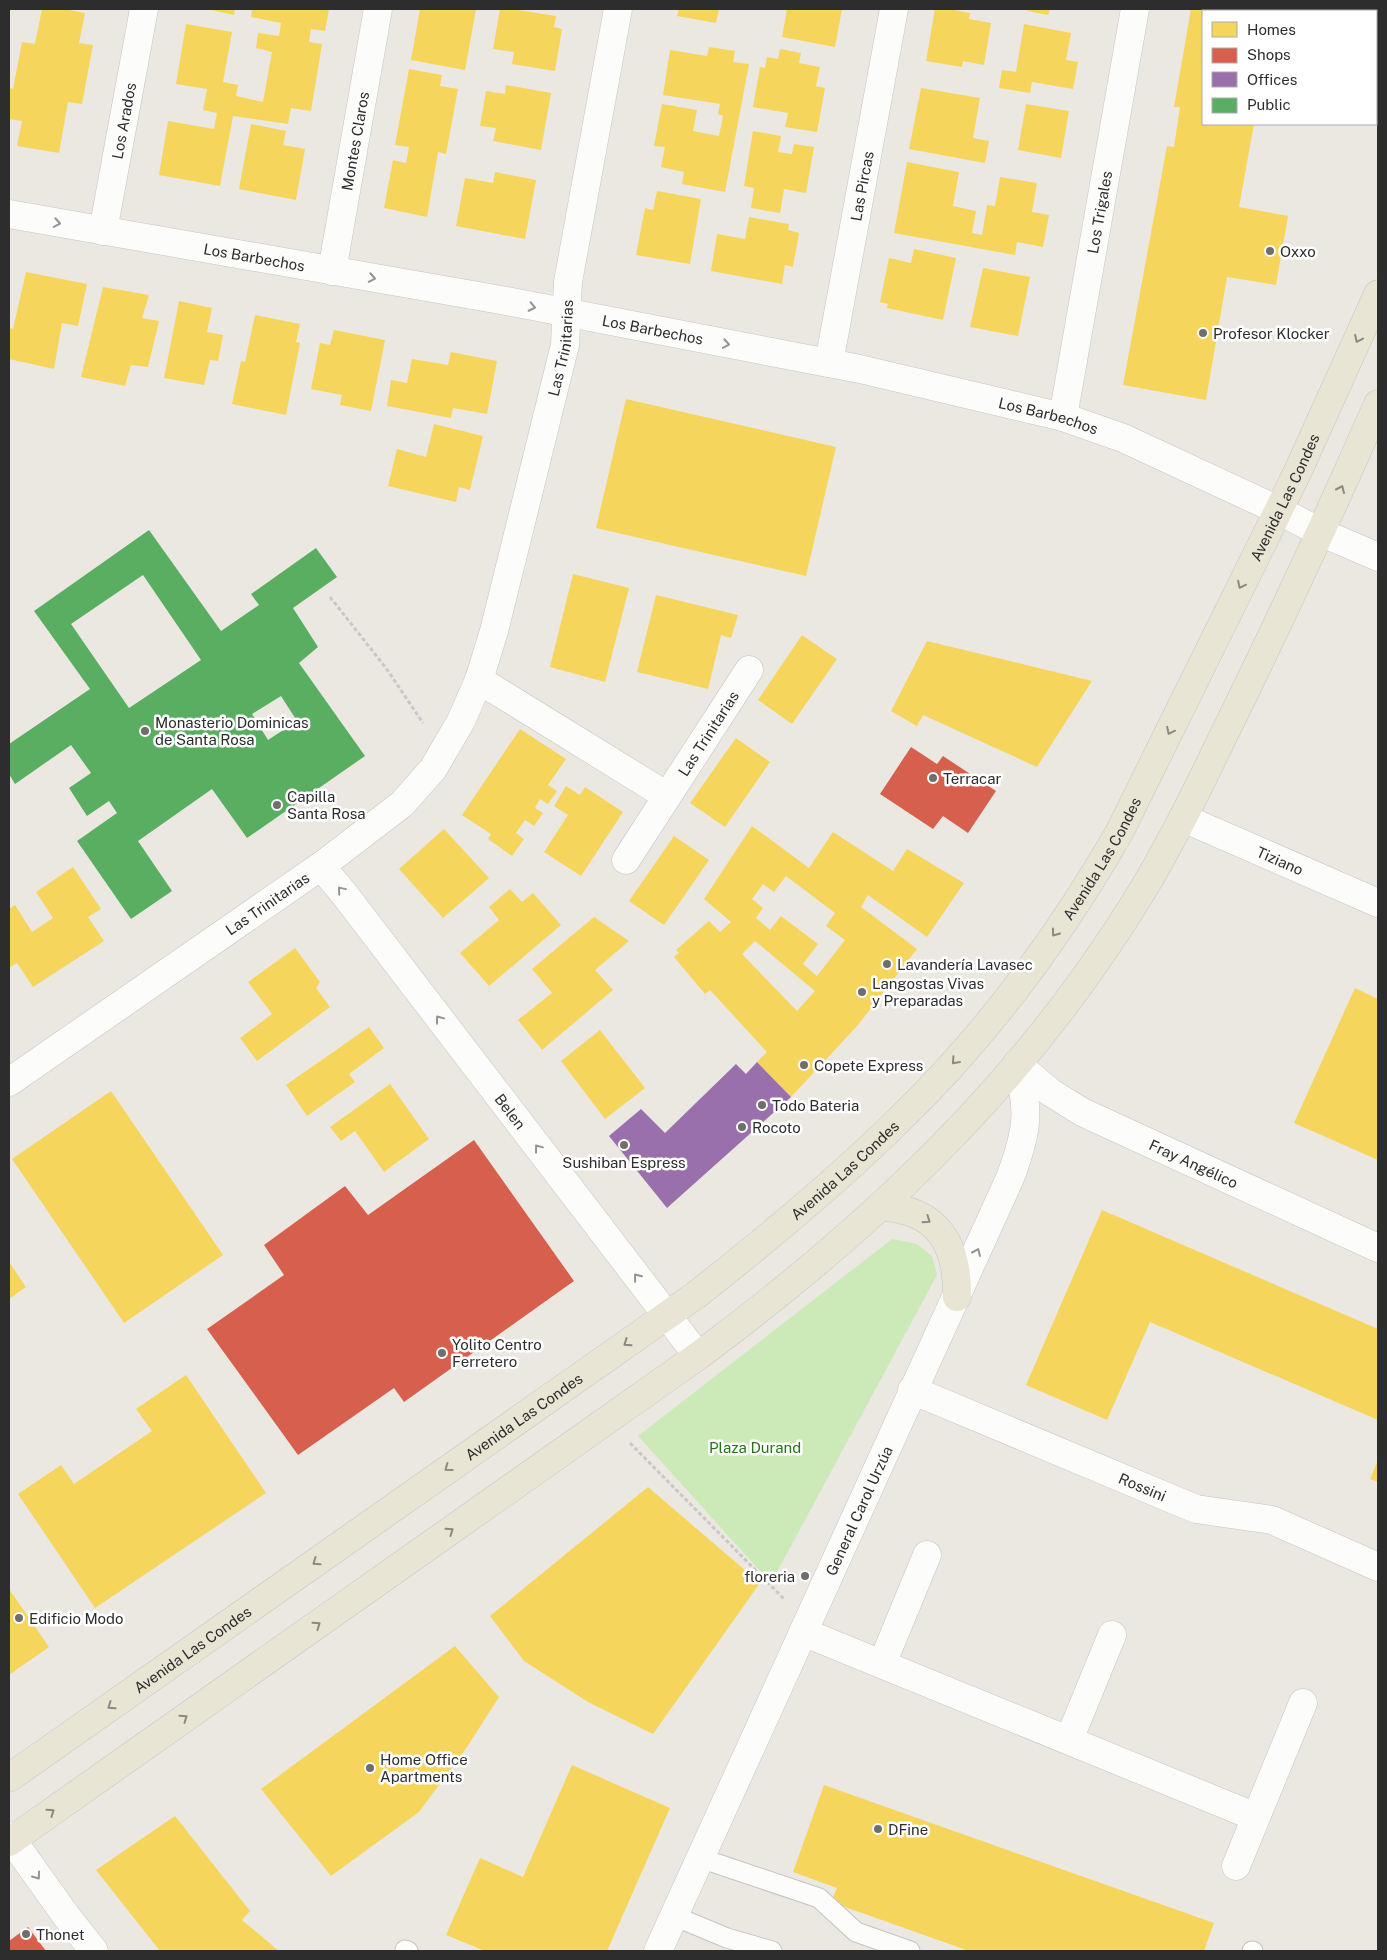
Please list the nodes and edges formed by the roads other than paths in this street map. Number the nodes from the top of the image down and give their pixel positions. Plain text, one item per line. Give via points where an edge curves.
1 (144, 9) edge
2 (378, 9) edge
3 (618, 9) edge
4 (894, 9) edge
5 (1135, 9) edge
6 (9, 214) edge
7 (104, 231) junction
8 (332, 271) junction
9 (1378, 294) edge
10 (566, 314) junction
11 (830, 363) junction
12 (1378, 404) edge
13 (1063, 417) junction
14 (1278, 510) junction
15 (1322, 533) junction
16 (1378, 557) edge
17 (749, 670) dead end
18 (479, 680) junction
19 (667, 796) junction
20 (1183, 818) junction
21 (626, 860) dead end
22 (321, 866) junction
23 (1378, 902) edge
24 (1017, 1064) junction
25 (9, 1082) edge
26 (881, 1207) junction
27 (1378, 1248) edge
28 (957, 1297) junction
29 (668, 1315) junction
30 (698, 1356) junction
31 (912, 1390) junction
32 (927, 1554) dead end
33 (1378, 1567) edge
34 (803, 1632) junction
35 (1112, 1635) dead end
36 (882, 1664) junction
37 (1303, 1703) dead end
38 (1068, 1740) junction
39 (9, 1778) edge
40 (1256, 1817) junction
41 (10, 1839) edge
42 (700, 1858) junction
43 (1236, 1866) dead end
44 (674, 1916) junction
45 (94, 1951) edge
46 (658, 1951) edge
47 (772, 1951) edge
48 (910, 1951) edge

1 - 7 street, Los Arados
2 - 8 street, Montes Claros
3 - 10 street, Las Trinitarias via 571,264
4 - 11 street, Las Pircas
5 - 13 street, Los Trigales
6 -> 7 street, Los Barbechos
7 - 8 street, Los Barbechos
8 -> 10 street, Los Barbechos
9 -> 14 main road, Avenida Las Condes
10 -> 11 street, Los Barbechos
10 - 18 street, Las Trinitarias via 563,356
11 - 13 street, Los Barbechos
15 -> 12 main road
13 - 14 street, Los Barbechos via 1124,438
14 - 15 street, Los Barbechos
14 -> 29 main road, Avenida Las Condes via 1119,833 1072,908 1003,1004 900,1120 741,1259
15 - 16 street, Los Barbechos
15 - 20 main road
17 - 19 street, Las Trinitarias
18 - 19 street
18 - 22 street, Las Trinitarias via 461,721 433,769 402,804
19 - 21 street, Las Trinitarias
20 - 23 street, Tiziano
20 - 24 main road via 1107,945
22 - 25 street, Las Trinitarias
29 -> 22 street, Belen
24 - 26 main road via 930,1160
24 - 27 street, Fray Angélico via 1050,1092 1082,1112
28 -> 24 street, General Carol Urzúa via 1010,1178 1022,1143 1027,1114
26 -> 28 main road via 913,1212 936,1228 954,1263
26 - 30 main road via 757,1313
28 - 31 street, General Carol Urzúa
29 - 30 street, Belen
29 -> 39 main road, Avenida Las Condes
41 -> 30 main road
31 - 33 street, Rossini via 1196,1509 1272,1520
31 - 34 street, General Carol Urzúa
32 - 36 street
34 - 36 street
34 - 42 street, General Carol Urzúa
35 - 38 street
36 - 38 street
37 - 40 street
38 - 40 street
40 - 43 street
41 -> 45 street
42 - 44 street, General Carol Urzúa
42 - 48 lane via 819,1898 856,1932
44 - 46 street, General Carol Urzúa
44 - 47 lane via 727,1938

